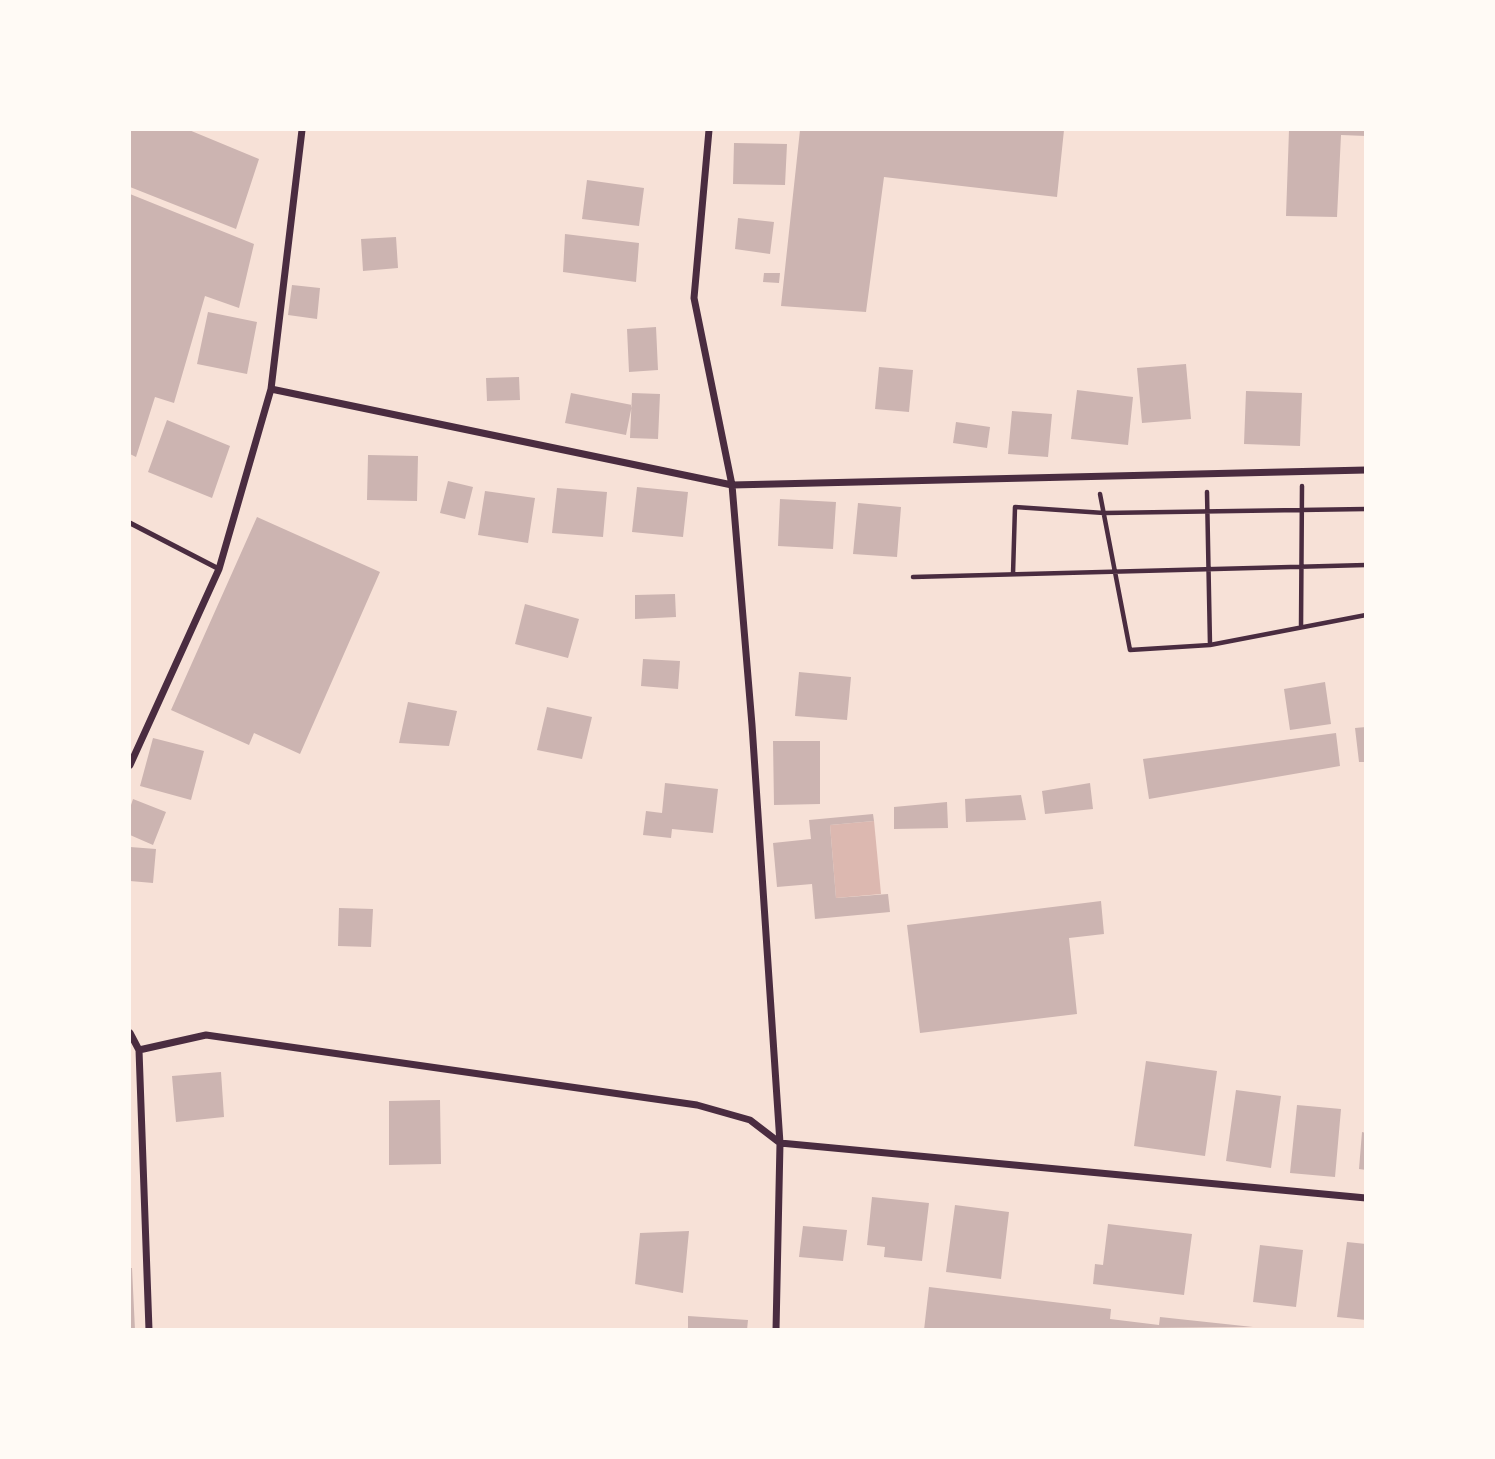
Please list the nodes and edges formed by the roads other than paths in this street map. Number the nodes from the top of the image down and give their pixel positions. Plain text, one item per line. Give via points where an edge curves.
1 (302, 130) edge
2 (709, 130) edge
3 (271, 390) junction
4 (1366, 470) edge
5 (732, 485) junction
6 (130, 523) edge
7 (219, 569) junction
8 (130, 765) edge
9 (130, 1033) edge
10 (139, 1050) junction
11 (780, 1143) junction
12 (1366, 1198) edge
13 (149, 1329) edge
14 (776, 1329) edge

1 - 3 street
2 - 5 street via 694,298
3 - 5 street
3 - 7 street
4 - 5 street
5 - 11 street
6 - 7 lane
7 - 8 street
9 - 10 street
10 - 11 street via 206,1035 697,1105 750,1120
10 - 13 street
11 - 12 street
11 - 14 street

